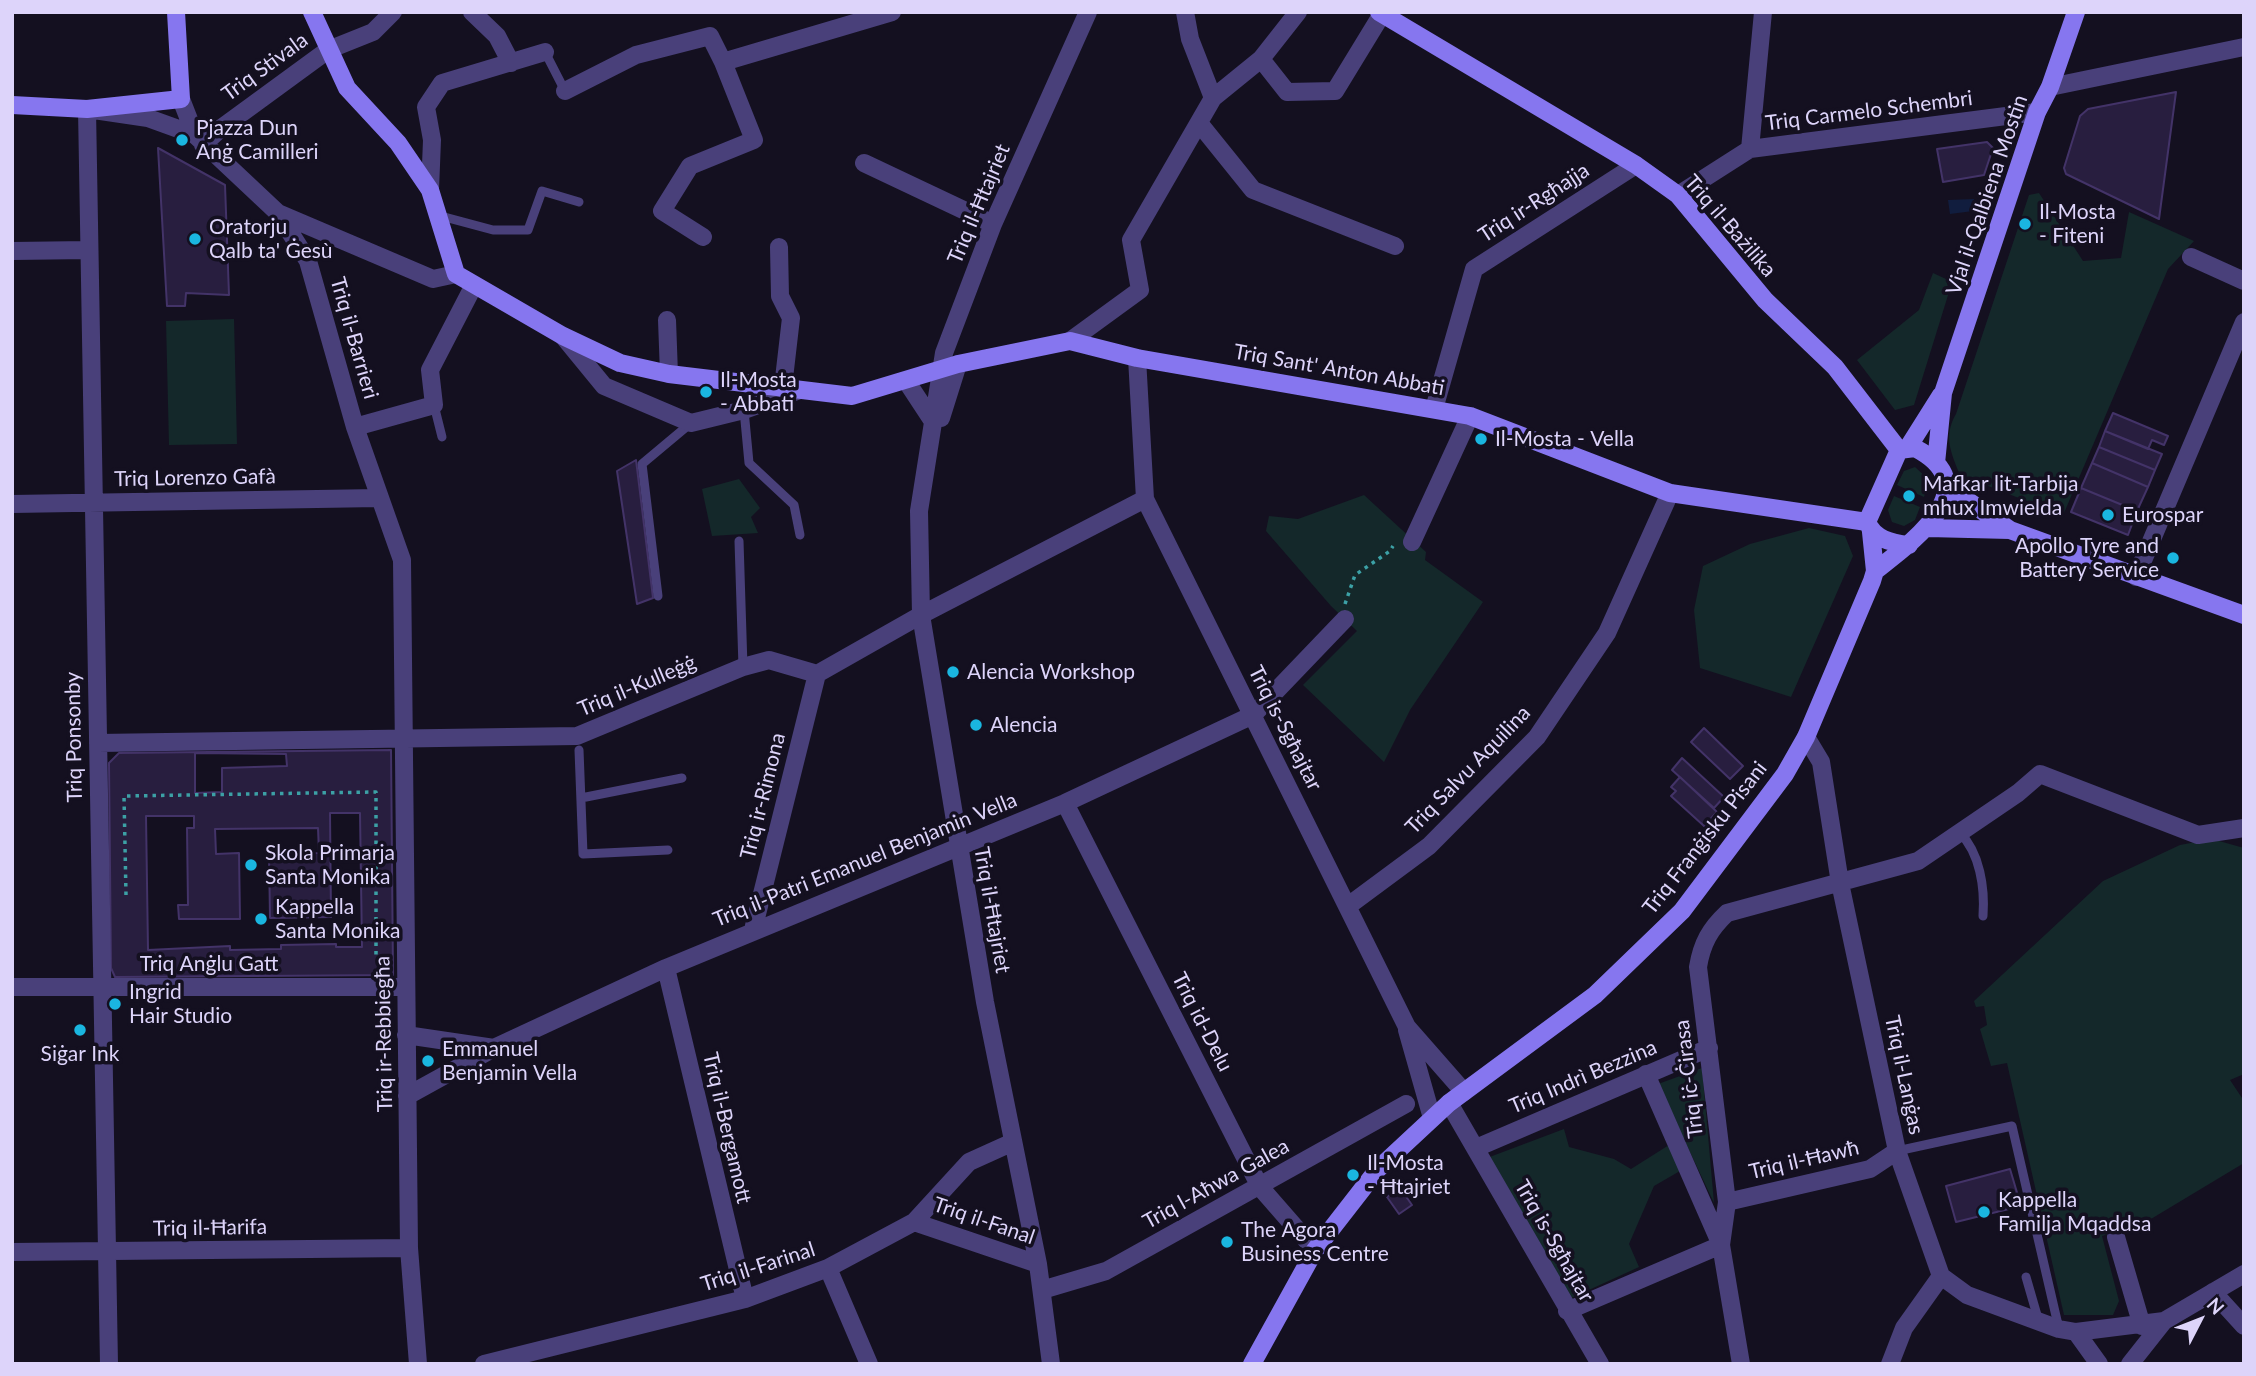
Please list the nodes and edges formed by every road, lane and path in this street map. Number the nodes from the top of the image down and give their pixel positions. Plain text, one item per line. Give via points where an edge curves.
1 (176, 12) edge
2 (312, 12) edge
3 (393, 12) edge
4 (472, 12) edge
5 (892, 12) edge
6 (1088, 12) edge
7 (1185, 12) edge
8 (1298, 12) edge
9 (1763, 12) edge
10 (2076, 12) edge
11 (1381, 13) edge
12 (2244, 47) edge
13 (328, 50) junction
14 (545, 52) joint
15 (1261, 59) junction
16 (511, 62) junction
17 (723, 62) junction
18 (2050, 87) junction
19 (565, 91) joint
20 (1213, 98) junction
21 (181, 99) junction
22 (12, 105) edge
23 (87, 109) junction
24 (2037, 112) junction
25 (1199, 123) junction
26 (199, 140) junction
27 (1750, 149) junction
28 (864, 163) dead end
29 (1636, 165) junction
30 (430, 190) junction
31 (1678, 195) junction
32 (579, 202) dead end
33 (278, 213) junction
34 (437, 215) junction
35 (993, 224) junction
36 (703, 237) dead end
37 (1395, 246) dead end
38 (779, 247) dead end
39 (88, 250) junction
40 (12, 251) edge
41 (2191, 257) dead end
42 (456, 274) junction
43 (2244, 281) edge
44 (473, 287) junction
45 (667, 320) dead end
46 (2244, 322) edge
47 (563, 336) junction
48 (1070, 341) junction
49 (1137, 358) junction
50 (958, 364) junction
51 (939, 371) junction
52 (669, 374) junction
53 (907, 382) junction
54 (790, 389) junction
55 (1943, 393) junction
56 (434, 405) junction
57 (1434, 409) junction
58 (744, 410) junction
59 (1470, 416) junction
60 (932, 420) junction
61 (691, 423) junction
62 (355, 427) junction
63 (442, 437) dead end
64 (1903, 449) junction
65 (927, 462) junction
66 (1936, 463) junction
67 (1945, 485) junction
68 (1671, 493) junction
69 (378, 498) junction
70 (1145, 499) junction
71 (92, 503) junction
72 (12, 504) edge
73 (1869, 527) junction
74 (1928, 528) junction
75 (2010, 530) junction
76 (800, 535) dead end
77 (1413, 540) joint
78 (739, 541) dead end
79 (1909, 545) junction
80 (1875, 571) junction
81 (2136, 577) junction
82 (658, 596) dead end
83 (921, 615) junction
84 (2244, 615) edge
85 (1344, 620) joint
86 (743, 667) junction
87 (817, 674) junction
88 (1253, 715) junction
89 (1806, 737) junction
90 (403, 741) junction
91 (97, 743) junction
92 (579, 750) dead end
93 (682, 778) dead end
94 (581, 798) junction
95 (1065, 803) junction
96 (2244, 828) edge
97 (1960, 833) junction
98 (958, 846) junction
99 (668, 850) dead end
100 (1840, 883) junction
101 (126, 895) dead end
102 (1348, 906) junction
103 (1983, 916) dead end
104 (752, 930) junction
105 (376, 956) dead end
106 (666, 968) junction
107 (12, 987) edge
108 (101, 987) junction
109 (406, 987) junction
110 (1407, 1027) junction
111 (406, 1035) junction
112 (494, 1048) junction
113 (1709, 1048) junction
114 (1646, 1074) junction
115 (1464, 1091) junction
116 (407, 1096) junction
117 (1448, 1103) junction
118 (1406, 1104) dead end
119 (1432, 1118) junction
120 (1011, 1143) junction
121 (1476, 1149) junction
122 (1897, 1151) junction
123 (1260, 1187) junction
124 (1727, 1202) junction
125 (914, 1222) junction
126 (2116, 1237) dead end
127 (1721, 1245) junction
128 (409, 1248) junction
129 (1315, 1250) junction
130 (12, 1252) edge
131 (108, 1252) junction
132 (1038, 1264) junction
133 (828, 1268) junction
134 (2244, 1274) edge
135 (1941, 1276) junction
136 (2026, 1277) dead end
137 (1042, 1290) junction
138 (2213, 1292) junction
139 (745, 1299) junction
140 (1567, 1311) junction
141 (2164, 1321) junction
142 (2039, 1322) junction
143 (2142, 1326) junction
144 (2244, 1326) edge
145 (2068, 1330) junction
146 (1264, 1343) junction
147 (109, 1364) edge
148 (418, 1364) edge
149 (484, 1364) edge
150 (869, 1364) edge
151 (1051, 1364) edge
152 (1252, 1364) edge
153 (1261, 1364) edge
154 (1600, 1364) edge
155 (1741, 1364) edge
156 (1890, 1364) edge
157 (2099, 1364) edge
158 (2130, 1364) edge

1 - 21 street
2 - 13 street
3 - 13 street, Triq Stivala via 373,32
4 - 16 street via 497,36
5 - 17 street
6 - 35 street, Triq il-Ħtajriet
7 - 20 street via 1190,39
8 - 15 street
9 - 27 street
10 - 18 street, Vjal il-Qalbiena Mostin
11 - 15 street via 1335,91 1287,92
11 - 29 street, Triq il-Bażilika
12 - 18 street
13 - 26 street, Triq Stivala
13 - 30 street via 348,88 398,142
14 - 16 street
14 - 19 lane
15 - 20 street
16 - 30 street via 442,82 426,107 432,140
17 - 19 street via 710,36 636,55
17 - 36 street via 754,140 690,166 662,211
18 - 24 street, Vjal il-Qalbiena Mostin
20 - 25 street
21 - 23 street
21 - 26 street
22 - 23 street
23 - 26 street via 148,118
23 - 39 street, Triq Ponsonby
24 - 27 street, Triq Carmelo Schembri
24 - 55 street, Vjal il-Qalbiena Mostin
25 - 37 street via 1253,190
25 - 48 street via 1131,240 1140,290
26 - 33 street, Triq il-Barrieri
27 - 31 street, Triq Carmelo Schembri
28 - 35 street
29 - 31 street, Triq il-Bażilika
29 - 57 street, Triq ir-Rgħajja via 1474,269
30 - 34 street
31 - 64 street, Triq il-Bażilika via 1765,300 1835,366
32 - 34 lane via 542,191 528,230 493,230
33 - 42 street via 433,279
33 - 62 street, Triq il-Barrieri via 308,261
34 - 42 street
35 - 51 street, Triq il-Ħtajriet
38 - 54 street via 780,296 791,318
39 - 40 street
39 - 71 street, Triq Ponsonby
41 - 43 street
42 - 44 street, Triq Sant' Anton Abbati
44 - 47 street, Triq Sant' Anton Abbati
44 - 56 street via 430,370
45 - 52 street
46 - 81 street
47 - 52 street, Triq Sant' Anton Abbati via 620,363
47 - 61 street, Triq Sant' Anton Abbati via 604,386
48 - 49 street, Triq Sant' Anton Abbati
48 - 50 street, Triq Sant' Anton Abbati
49 - 57 street, Triq Sant' Anton Abbati
49 - 70 street, Triq is-Sgħajtar
50 - 51 street, Triq Sant' Anton Abbati
50 - 65 street, Triq il-Ħtajriet
51 - 53 street, Triq Sant' Anton Abbati
51 - 60 street, Triq il-Ħtajriet
52 - 54 street, Triq Sant' Anton Abbati
53 - 54 street, Triq Sant' Anton Abbati via 852,396
53 - 60 street
54 - 58 street, Triq Sant' Anton Abbati
55 - 64 street, Vjal il-Qalbiena Mostin
55 - 66 street, Vjal il-Qalbiena Mostin
56 - 62 street
56 - 63 lane
57 - 59 street, Triq Sant' Anton Abbati
58 - 61 street, Triq Sant' Anton Abbati
58 - 76 lane via 749,463 794,505
59 - 68 street, Triq Sant' Anton Abbati
59 - 77 street
60 - 65 street, Triq il-Ħtajriet
61 - 82 lane via 642,464
62 - 69 street, Triq il-Barrieri
64 - 66 street via 1915,448
64 - 73 street, Vjal il-Qalbiena Mostin
65 - 83 street, Triq il-Ħtajriet via 919,511
66 - 67 street
67 - 74 street via 1941,507
67 - 75 street
68 - 73 street, Triq Sant' Anton Abbati
68 - 102 street, Triq Salvu Aquilina via 1606,633 1537,737 1429,846
69 - 71 street, Triq Lorenzo Gafà
69 - 90 street, Triq ir-Rebbiegħa via 402,560
70 - 83 street
70 - 88 street, Triq is-Sgħajtar
71 - 72 street, Triq Lorenzo Gafà
71 - 91 street, Triq Ponsonby
73 - 79 street, Triq Sant' Anton Abbati via 1891,543
73 - 80 street, Triq Franġisku Pisani
74 - 75 street
74 - 79 street
75 - 81 street
77 - 85 path via 1402,529 1390,551 1355,575 1337,616
78 - 86 lane
79 - 80 street
80 - 89 street, Triq Franġisku Pisani
81 - 84 street
83 - 87 street
83 - 98 street, Triq il-Ħtajriet
85 - 88 street
86 - 87 street, Triq il-Kulleġġ via 769,660
86 - 90 street, Triq il-Kulleġġ via 577,736
87 - 104 street, Triq ir-Rimona
88 - 95 street, Triq il-Patri Emanuel Benjamin Vella
88 - 102 street, Triq is-Sgħajtar
89 - 100 street, Triq il-Lanġas via 1821,762
89 - 115 street, Triq Franġisku Pisani via 1785,774 1682,911 1595,995
90 - 91 street, Triq il-Kulleġġ
90 - 109 street, Triq ir-Rebbiegħa
91 - 108 street, Triq Ponsonby
92 - 94 lane
93 - 94 lane
94 - 99 lane via 583,854
95 - 98 street, Triq il-Patri Emanuel Benjamin Vella
95 - 123 street, Triq id-Delu
96 - 97 street, Triq iċ-Ċirasa via 2198,835 2040,774
97 - 100 street, Triq iċ-Ċirasa via 1918,861
97 - 103 lane via 1967,840 1985,889
98 - 104 street, Triq il-Patri Emanuel Benjamin Vella
98 - 120 street, Triq il-Ħtajriet
100 - 113 street, Triq iċ-Ċirasa via 1727,913 1715,925 1706,937 1698,967
100 - 122 street, Triq il-Lanġas
101 - 105 path via 124,796 376,792
102 - 110 street, Triq is-Sgħajtar
104 - 106 street, Triq il-Patri Emanuel Benjamin Vella
106 - 112 street, Triq il-Patri Emanuel Benjamin Vella
106 - 139 street, Triq il-Bergamott
107 - 108 street, Triq Anġlu Gatt
108 - 109 street, Triq Anġlu Gatt
108 - 131 street, Triq Ponsonby
109 - 111 street, Triq ir-Rebbiegħa
110 - 115 street, Triq is-Sgħajtar
110 - 119 street
111 - 112 street
111 - 116 street, Triq ir-Rebbiegħa
112 - 116 street, Triq il-Patri Emanuel Benjamin Vella
113 - 114 street, Triq Indrì Bezzina
113 - 124 street, Triq iċ-Ċirasa
114 - 121 street, Triq Indrì Bezzina
114 - 127 street
115 - 117 street, Triq Franġisku Pisani
116 - 128 street, Triq ir-Rebbiegħa
117 - 119 street, Triq Franġisku Pisani
117 - 121 street, Triq is-Sgħajtar
118 - 123 street, Triq l-Aħwa Galea
119 - 129 street, Triq Franġisku Pisani via 1378,1169
120 - 125 street, Triq il-Farinal via 969,1163
120 - 132 street, Triq il-Ħtajriet
121 - 140 street, Triq is-Sgħajtar
122 - 124 street, Triq il-Ħawħ via 1870,1169
122 - 135 street, Triq il-Lanġas
122 - 145 lane, Triq il-Ħawħ via 2012,1126
123 - 129 street, Triq id-Delu
123 - 137 street, Triq l-Aħwa Galea via 1106,1271
124 - 127 street, Triq iċ-Ċirasa
125 - 132 street, Triq il-Fanal
125 - 133 street, Triq il-Farinal
126 - 143 street
127 - 140 street
127 - 155 street, Triq iċ-Ċirasa
128 - 131 street, Triq il-Ħarifa
128 - 148 street, Triq ir-Rebbiegħa
129 - 146 street, Triq Franġisku Pisani
130 - 131 street, Triq il-Ħarifa
131 - 147 street, Triq Ponsonby
132 - 137 street, Triq il-Ħtajriet
133 - 139 street, Triq il-Farinal
133 - 150 street
134 - 138 street
135 - 142 street via 1967,1295
135 - 156 street via 1904,1328
136 - 142 lane
137 - 151 street, Triq il-Ħtajriet
138 - 141 street
138 - 144 street
139 - 149 street, Triq il-Farinal
140 - 154 street, Triq is-Sgħajtar
141 - 143 street
141 - 158 street
142 - 145 street
143 - 145 street
145 - 157 street
146 - 152 street, Triq Franġisku Pisani
146 - 153 street

